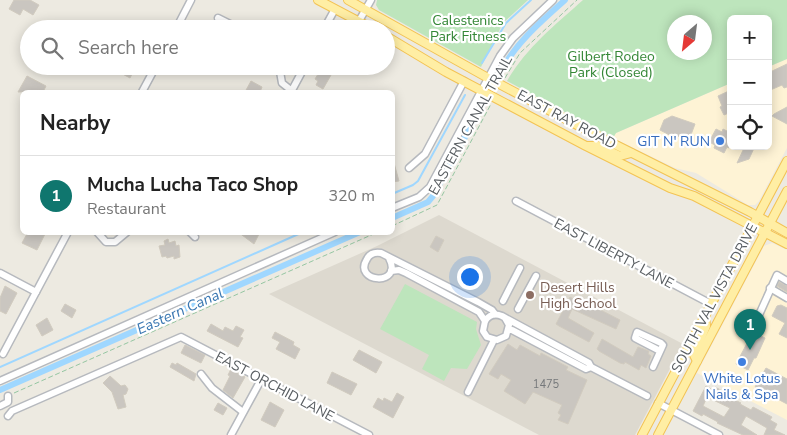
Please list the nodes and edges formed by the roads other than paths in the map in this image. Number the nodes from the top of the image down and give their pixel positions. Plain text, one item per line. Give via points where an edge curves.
1 (191, 0) edge
2 (318, 0) edge
3 (348, 0) edge
4 (371, 0) edge
5 (553, 0) edge
6 (334, 8) junction
7 (366, 9) junction
8 (218, 18) dead end
9 (181, 20) edge
10 (222, 20) edge
11 (328, 20) edge
12 (357, 20) edge
13 (360, 20) edge
14 (385, 20) edge
15 (395, 25) edge
16 (395, 41) edge
17 (151, 75) edge
18 (281, 75) edge
19 (300, 75) edge
20 (488, 78) junction
21 (464, 81) junction
22 (143, 90) edge
23 (290, 90) edge
24 (293, 90) edge
25 (481, 90) junction
26 (586, 146) junction
27 (631, 153) junction
28 (787, 161) edge
29 (409, 168) dead end
30 (787, 191) edge
31 (516, 201) dead end
32 (395, 207) edge
33 (758, 216) junction
34 (769, 224) junction
35 (752, 226) junction
36 (764, 232) junction
37 (787, 234) edge
38 (66, 235) edge
39 (100, 235) edge
40 (124, 235) edge
41 (328, 235) edge
42 (787, 244) edge
43 (389, 258) junction
44 (520, 268) dead end
45 (391, 271) junction
46 (0, 273) edge
47 (536, 276) dead end
48 (787, 281) edge
49 (770, 288) junction
50 (36, 292) junction
51 (787, 298) edge
52 (503, 301) dead end
53 (711, 304) junction
54 (518, 309) dead end
55 (495, 314) junction
56 (705, 315) junction
57 (505, 318) junction
58 (484, 320) junction
59 (754, 326) dead end
60 (509, 330) junction
61 (494, 340) junction
62 (660, 351) dead end
63 (3, 354) dead end
64 (697, 361) junction
65 (653, 366) dead end
66 (592, 367) junction
67 (201, 374) dead end
68 (262, 378) junction
69 (0, 381) edge
70 (468, 392) dead end
71 (8, 396) road end
72 (647, 396) dead end
73 (658, 403) junction
74 (0, 406) edge
75 (671, 410) junction
76 (244, 412) junction
77 (8, 416) dead end
78 (231, 435) edge
79 (369, 435) edge
80 (642, 435) edge
81 (658, 435) edge
82 (719, 435) edge

1 - 9 street
2 - 6 main road
3 - 7 main road, EAST RAY ROAD
4 - 7 street
5 - 20 street via 513,38
6 - 11 street
6 - 12 main road
7 - 13 street
7 - 14 main road, EAST RAY ROAD
8 - 10 street
15 - 20 main road, EAST RAY ROAD
16 - 21 main road, EAST RAY ROAD
17 - 22 street
18 - 23 street via 282,83
19 - 24 street
20 - 25 street
20 - 27 main road, EAST RAY ROAD
21 - 25 main road, EAST RAY ROAD
21 - 29 street via 425,154
25 - 26 main road, EAST RAY ROAD
25 - 32 street via 430,187 419,197
26 - 27 main road via 599,146 620,156
26 - 35 main road, EAST RAY ROAD
27 - 33 main road, EAST RAY ROAD
28 - 33 main road, SOUTH VAL VISTA DRIVE
30 - 34 main road, SOUTH VAL VISTA DRIVE
31 - 53 street, EAST LIBERTY LANE
33 - 34 main road, EAST RAY ROAD
33 - 35 main road, SOUTH VAL VISTA DRIVE
34 - 36 main road, SOUTH VAL VISTA DRIVE
34 - 37 main road, EAST RAY ROAD
35 - 36 main road, EAST RAY ROAD
35 - 53 main road, SOUTH VAL VISTA DRIVE
36 - 42 main road, EAST RAY ROAD
36 - 64 main road, SOUTH VAL VISTA DRIVE
38 - 50 street
39 - 40 street via 106,242 116,242
41 - 69 street
43 - 45 street
43 - 45 street via 381,253 372,254 366,260 365,268 369,276 377,279
43 - 55 street via 478,302
44 - 52 street
45 - 58 street via 398,270 414,277 479,312
46 - 50 street
47 - 54 street
48 - 49 street via 777,276
49 - 51 street
49 - 59 street
50 - 63 street
53 - 56 main road, SOUTH VAL VISTA DRIVE
55 - 57 street
55 - 58 street
56 - 64 main road via 706,326 694,355
56 - 73 main road, SOUTH VAL VISTA DRIVE
57 - 60 street
57 - 66 street
58 - 61 street via 483,331
60 - 61 street via 504,338
60 - 66 street via 586,369
61 - 70 street
62 - 65 street
64 - 75 main road, SOUTH VAL VISTA DRIVE
66 - 72 street
67 - 76 street via 212,388
68 - 76 street
68 - 77 street, EAST ORCHID LANE via 181,337 12,411
68 - 79 street, EAST ORCHID LANE
71 - 74 street via 8,402
73 - 75 street
73 - 80 main road, SOUTH VAL VISTA DRIVE
75 - 81 main road, SOUTH VAL VISTA DRIVE
75 - 82 street
76 - 78 street

